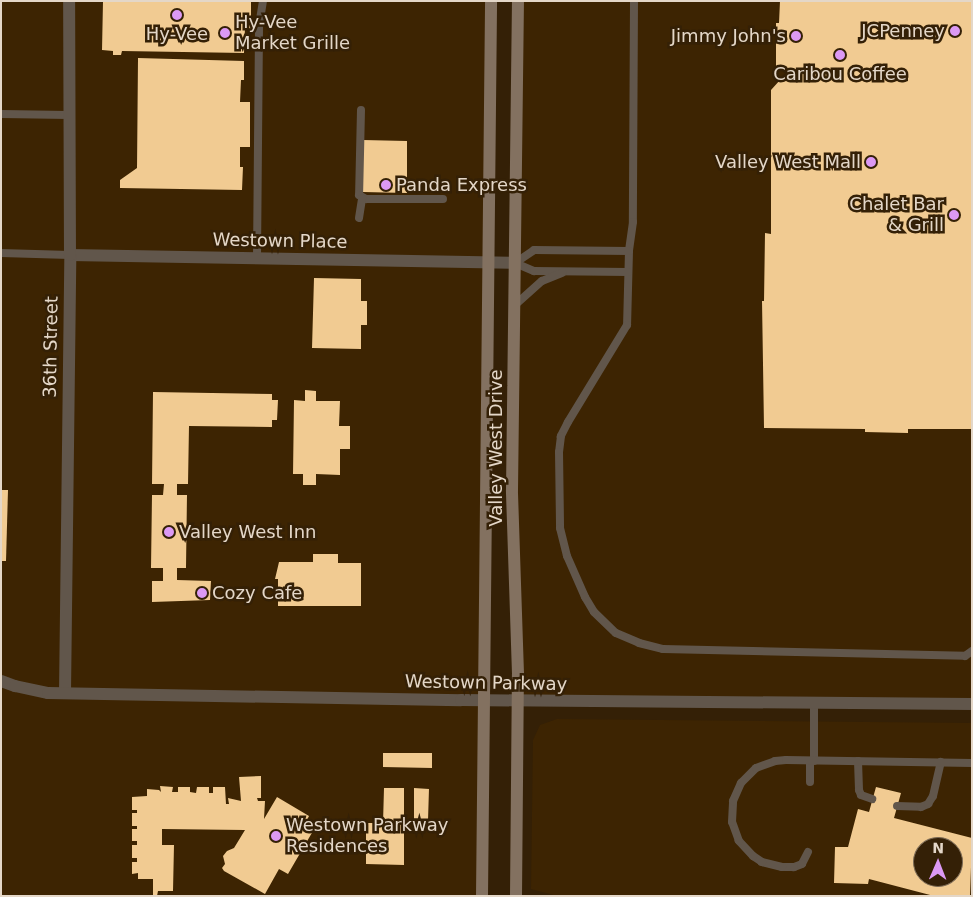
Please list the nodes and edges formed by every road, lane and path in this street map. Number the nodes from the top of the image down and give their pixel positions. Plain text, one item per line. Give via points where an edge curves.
1 (69, 1) edge
2 (263, 1) edge
3 (491, 1) edge
4 (518, 1) edge
5 (634, 1) edge
6 (360, 110) dead end
7 (1, 114) edge
8 (69, 115) junction
9 (362, 198) junction
10 (443, 199) dead end
11 (359, 218) dead end
12 (629, 251) junction
13 (1, 253) edge
14 (70, 255) junction
15 (257, 258) junction
16 (489, 263) junction
17 (515, 263) junction
18 (566, 271) junction
19 (628, 272) junction
20 (515, 305) junction
21 (972, 651) edge
22 (1, 680) edge
23 (65, 694) junction
24 (485, 700) junction
25 (518, 701) junction
26 (814, 702) junction
27 (972, 704) edge
28 (812, 761) junction
29 (858, 761) junction
30 (940, 762) junction
31 (972, 763) edge
32 (810, 782) dead end
33 (872, 799) dead end
34 (898, 806) dead end
35 (808, 852) dead end
36 (482, 896) edge
37 (516, 896) edge

1 - 8 street, 36th Street
2 - 15 lane via 259,26
3 - 16 main road, Valley West Drive
4 - 17 main road, Valley West Drive
5 - 12 lane
6 - 9 lane via 359,195
7 - 8 lane
8 - 14 street, 36th Street
9 - 10 lane
9 - 11 lane
12 - 17 lane via 534,250
12 - 19 lane
13 - 14 lane
14 - 15 street, Westown Place
14 - 23 street, 36th Street
15 - 16 street, Westown Place
16 - 17 street, Westown Place
16 - 24 main road, Valley West Drive
17 - 18 lane via 534,271
17 - 20 main road, Valley West Drive
18 - 19 lane
18 - 20 lane via 542,282
19 - 21 lane via 627,325 568,422 561,436 559,452 560,528 580,586 594,612 616,633 663,649 964,656
20 - 25 main road, Valley West Drive via 512,490
22 - 23 street, Westown Parkway via 15,686
23 - 24 street, Westown Parkway
24 - 25 street, Westown Parkway
24 - 36 main road, Valley West Drive
25 - 26 street, Westown Parkway
25 - 37 main road, Valley West Drive
26 - 27 street, Westown Parkway
26 - 28 lane
28 - 29 lane
28 - 32 lane
28 - 35 lane via 776,761 756,768 741,782 732,812 732,822 740,841 762,862 794,867 802,864
29 - 30 lane
29 - 33 lane via 859,790 861,795
30 - 31 lane
30 - 34 lane via 933,796 928,804 921,807

